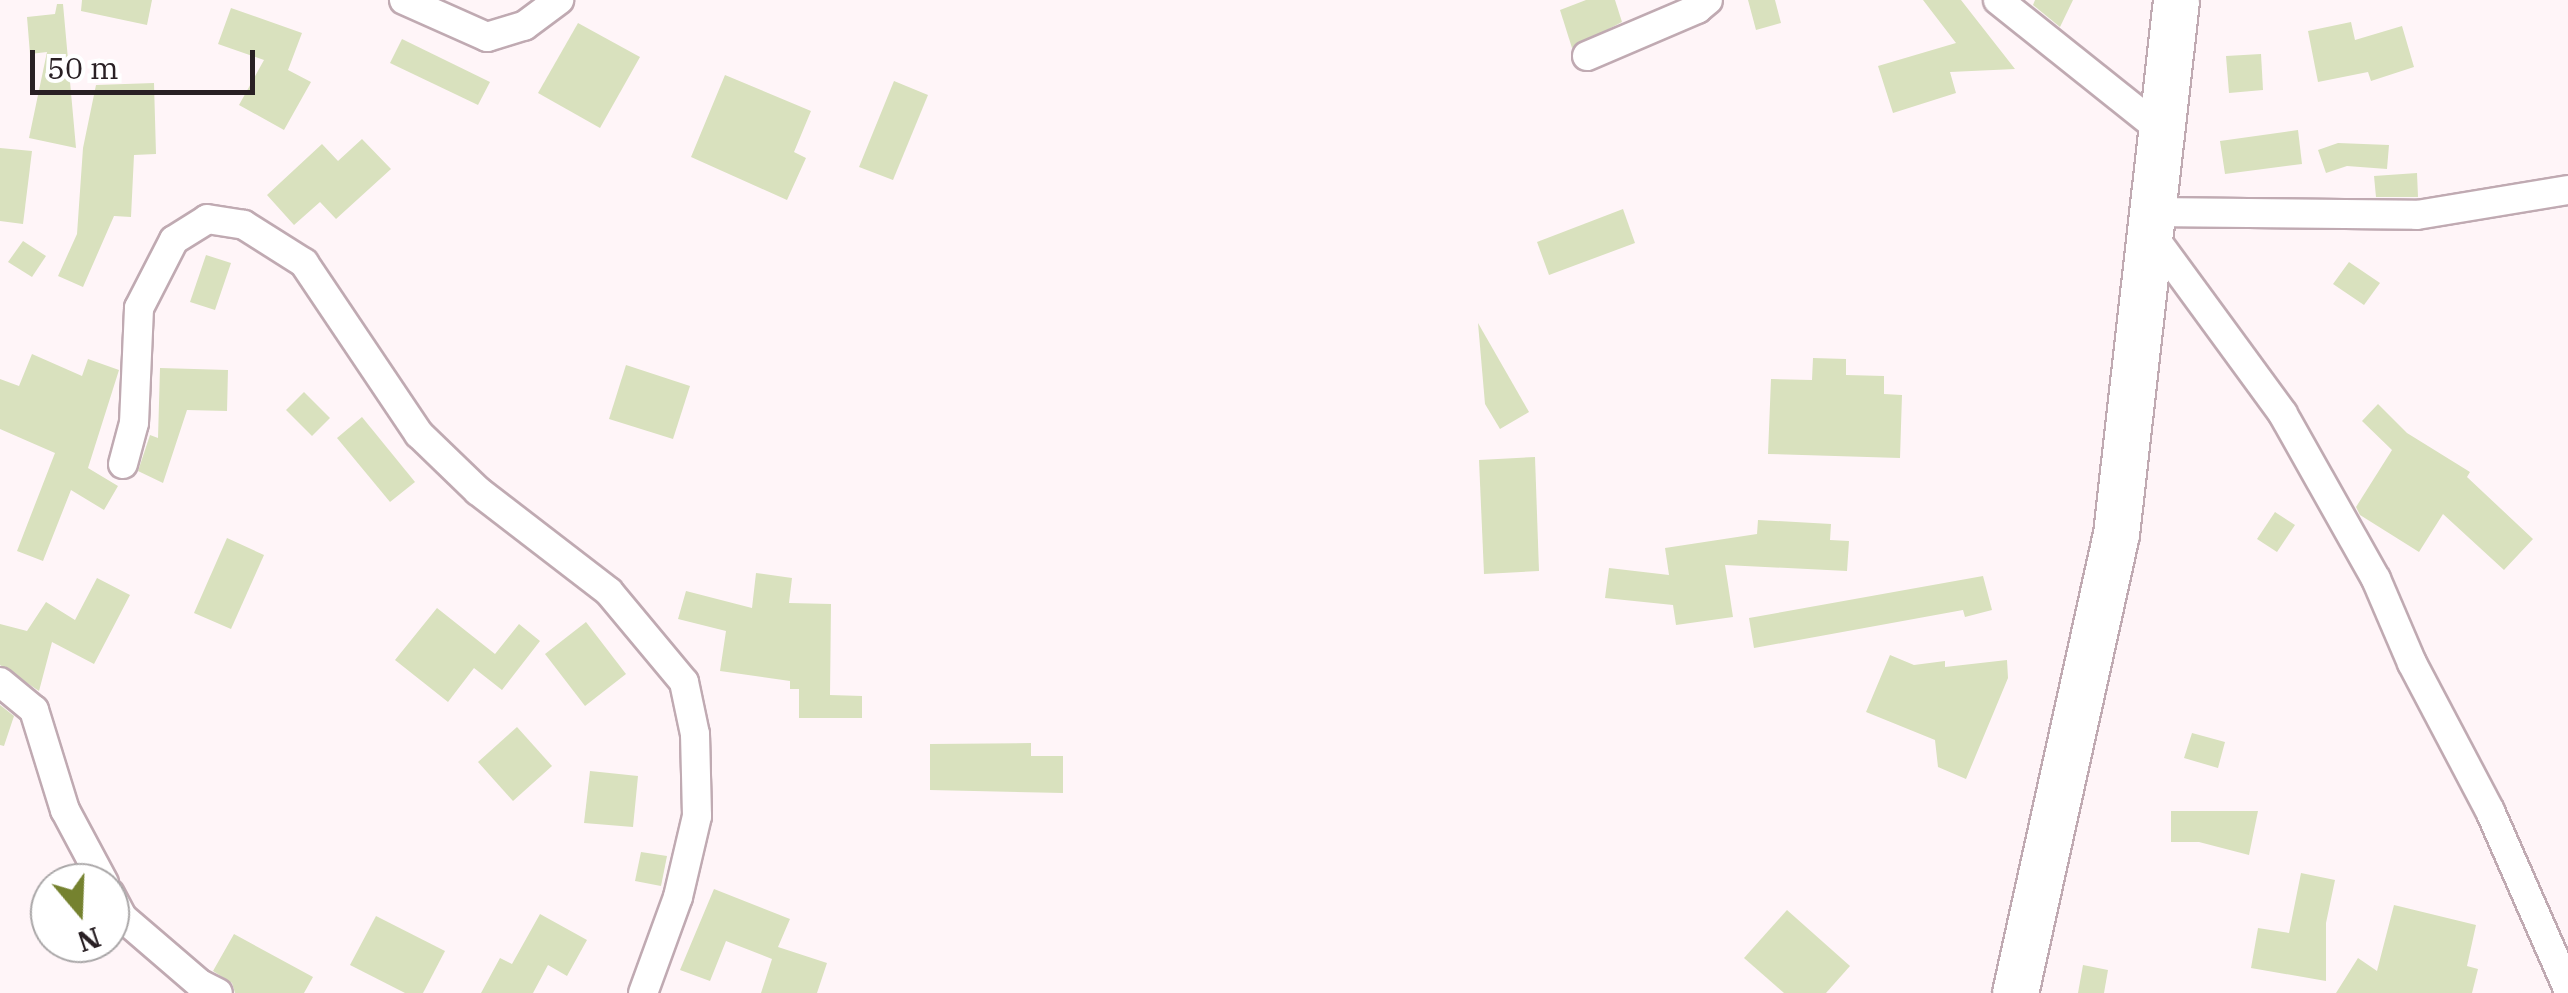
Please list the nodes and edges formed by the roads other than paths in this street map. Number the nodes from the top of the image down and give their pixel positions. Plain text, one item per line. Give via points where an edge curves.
1 (404, 0) edge
2 (559, 0) edge
3 (1708, 0) edge
4 (1998, 0) edge
5 (2176, 0) edge
6 (1587, 56) dead end
7 (2161, 130) junction
8 (2568, 190) edge
9 (2151, 222) junction
10 (123, 464) dead end
11 (0, 682) edge
12 (93, 863) edge
13 (130, 923) edge
14 (2568, 989) edge
15 (218, 993) edge
16 (643, 993) edge
17 (2015, 993) edge

1 - 2 street via 487,36 524,26
3 - 6 street
4 - 7 street
5 - 7 main road
7 - 9 main road
8 - 9 street via 2417,215
9 - 14 street via 2283,414 2376,579
9 - 17 main road via 2116,534
10 - 16 street via 134,423 139,308 174,240 207,218 244,225 304,262 419,434 478,491 608,592 684,682 695,734 697,816 678,897
11 - 12 street via 34,710 65,810
13 - 15 street

